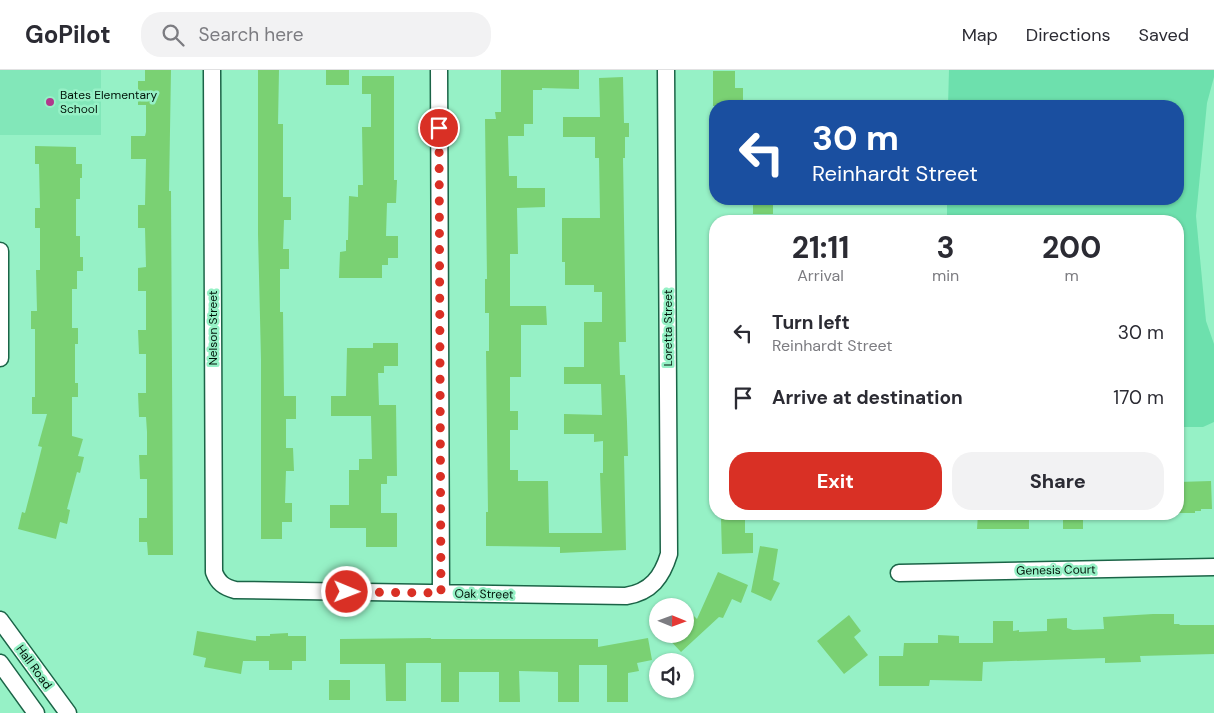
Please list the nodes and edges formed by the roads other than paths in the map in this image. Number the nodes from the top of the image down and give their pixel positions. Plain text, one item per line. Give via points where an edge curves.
1 (212, 70) edge
2 (439, 70) edge
3 (666, 70) edge
4 (0, 251) edge
5 (0, 358) edge
6 (1214, 567) edge
7 (899, 573) dead end
8 (654, 582) joint
9 (221, 584) joint
10 (441, 593) junction
11 (0, 620) edge
12 (0, 663) edge
13 (62, 711) edge
14 (36, 713) edge

1 - 9 street, Nelson Street via 214,572
2 - 10 street
3 - 8 street, Loretta Street via 669,554 664,570
4 - 5 street
6 - 7 street, Genesis Court
8 - 10 street, Oak Street via 643,592 626,596
9 - 10 street, Oak Street via 235,590
11 - 13 street, Hall Road
12 - 14 street, Hall Road

